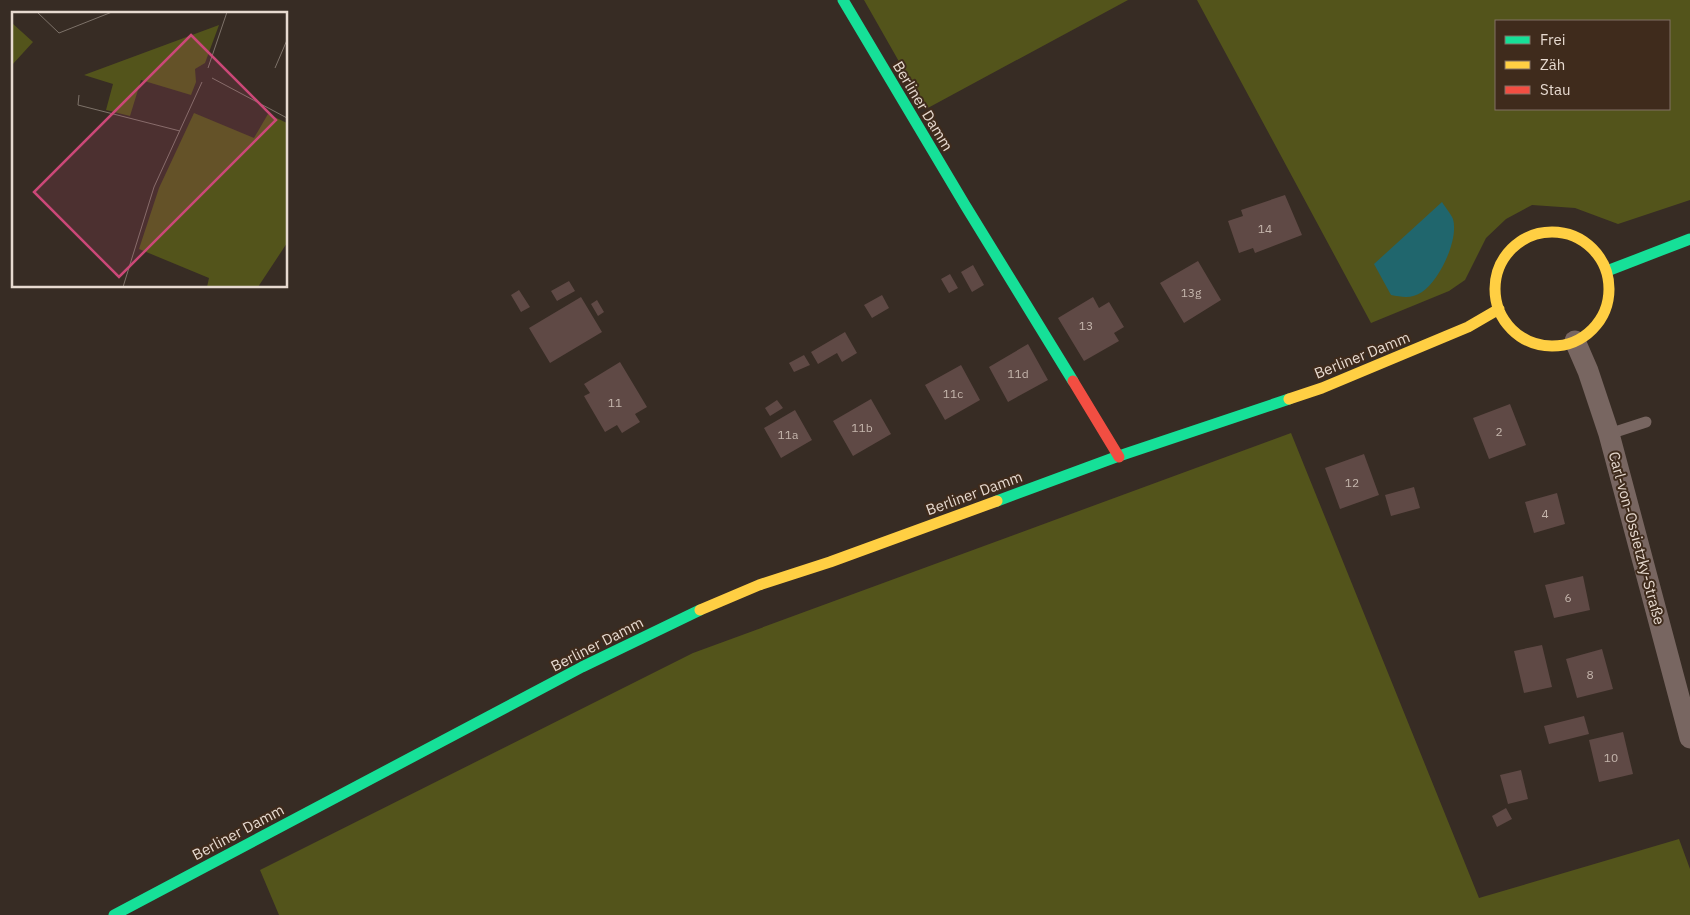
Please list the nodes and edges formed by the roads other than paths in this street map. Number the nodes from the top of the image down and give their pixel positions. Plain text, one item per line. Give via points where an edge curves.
1 (843, 0) edge
2 (1690, 239) edge
3 (1606, 271) junction
4 (1499, 309) junction
5 (1575, 341) junction
6 (1646, 422) dead end
7 (1609, 434) junction
8 (1119, 456) junction
9 (1690, 738) edge
10 (114, 915) edge

1 - 8 main road, Berliner Damm
2 - 3 main road
3 - 4 main road via 1598,254 1584,241 1568,234 1544,232 1526,238 1509,251 1496,275
3 - 5 main road via 1609,295 1606,308 1588,334
4 - 5 main road via 1506,323 1529,341 1558,346
4 - 8 main road, Berliner Damm via 1468,327 1322,388
5 - 7 street, Carl-von-Ossietzky-Straße
6 - 7 lane
7 - 9 street, Carl-von-Ossietzky-Straße
8 - 10 main road, Berliner Damm via 759,586 676,621 582,667

